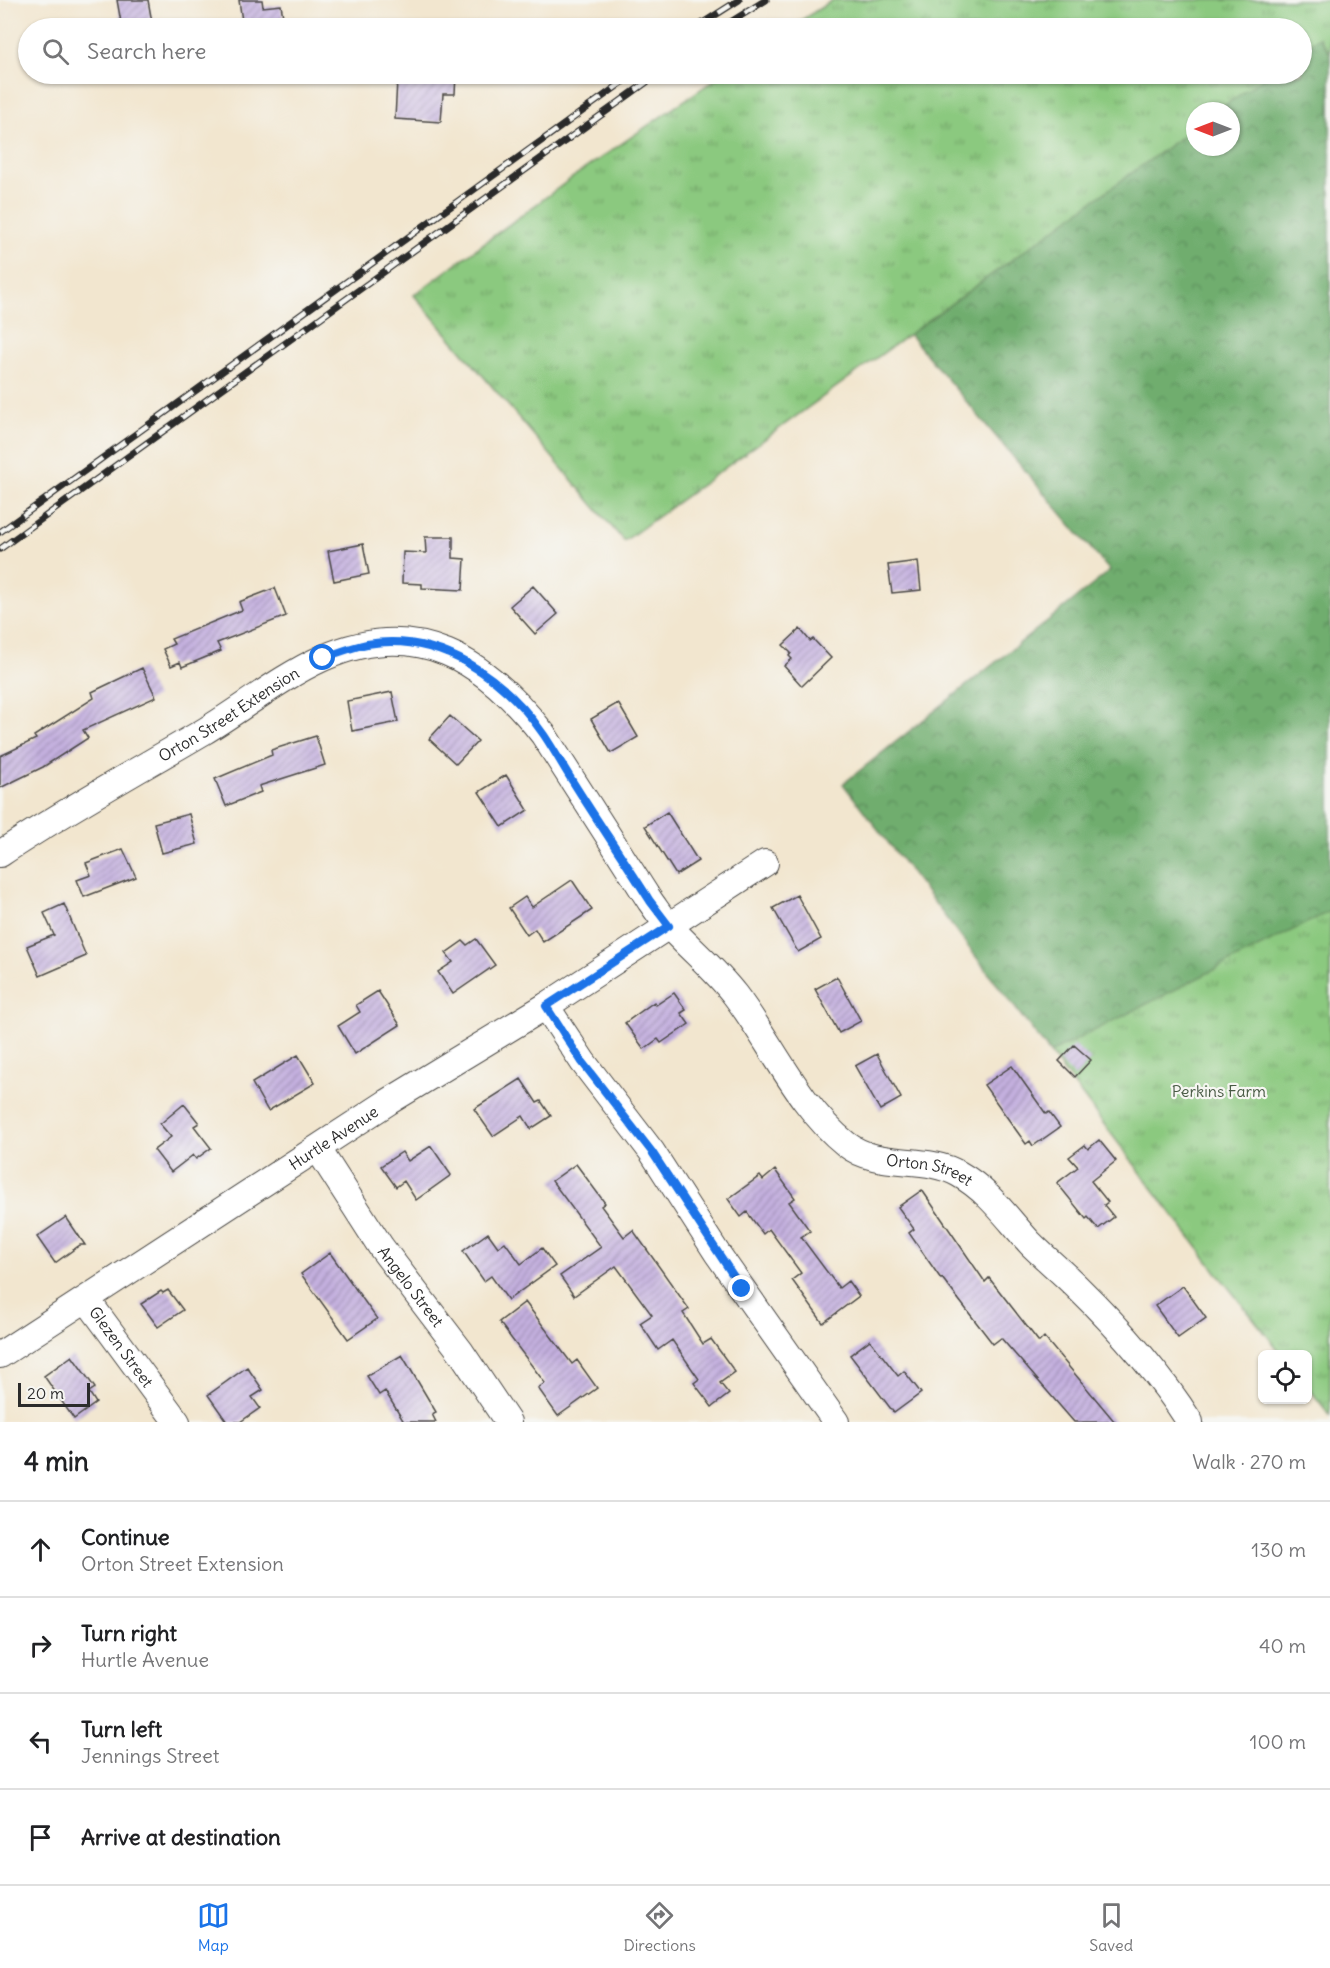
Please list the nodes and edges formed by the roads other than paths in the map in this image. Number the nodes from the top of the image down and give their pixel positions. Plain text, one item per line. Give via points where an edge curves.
1 (0, 854) edge
2 (765, 863) dead end
3 (669, 926) junction
4 (546, 1006) junction
5 (318, 1149) junction
6 (87, 1300) junction
7 (0, 1355) edge
8 (177, 1422) edge
9 (508, 1422) edge
10 (836, 1422) edge
11 (1190, 1422) edge

1 - 3 street, Orton Street Extension via 323,658 367,644 402,642 457,657 475,666 510,695 543,734
2 - 3 street, Hurtle Avenue
3 - 4 street, Hurtle Avenue
3 - 11 street, Orton Street via 720,976 803,1096 845,1143 872,1157 942,1166 983,1191 1116,1328
4 - 5 street, Hurtle Avenue
4 - 10 street via 582,1062 652,1152 717,1253
5 - 6 street, Hurtle Avenue
5 - 9 street, Angelo Street via 381,1247 461,1352
6 - 7 street, Hurtle Avenue
6 - 8 street, Glezen Street

